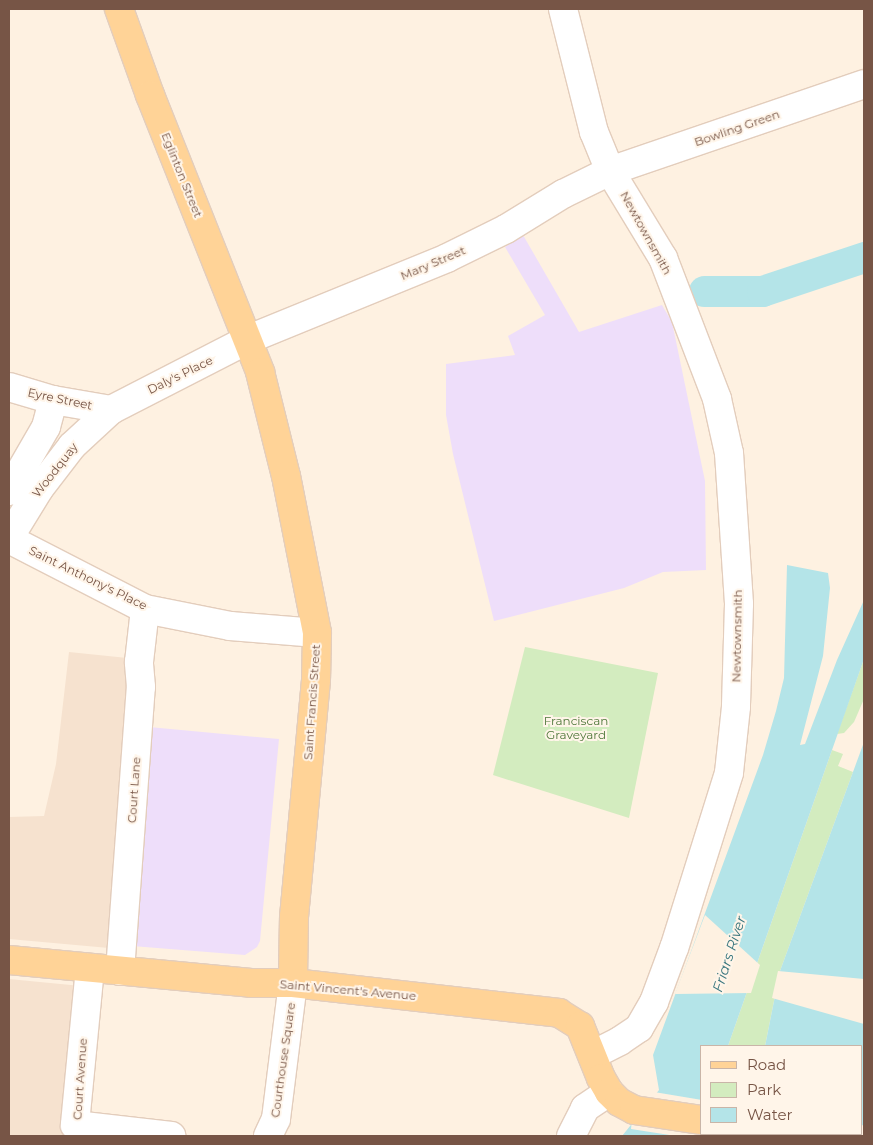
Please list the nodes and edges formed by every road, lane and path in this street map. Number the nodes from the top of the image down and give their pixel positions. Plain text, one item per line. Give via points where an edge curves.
1 (119, 9) edge
2 (563, 9) edge
3 (864, 84) edge
4 (610, 171) junction
5 (248, 339) junction
6 (9, 387) edge
7 (53, 400) junction
8 (111, 410) junction
9 (9, 491) edge
10 (9, 539) edge
11 (145, 609) junction
12 (317, 633) junction
13 (9, 960) edge
14 (90, 968) junction
15 (120, 971) junction
16 (293, 983) junction
17 (592, 1054) junction
18 (609, 1092) junction
19 (700, 1120) edge
20 (171, 1136) edge
21 (268, 1136) edge
22 (571, 1136) edge

1 - 5 main road, Eglinton Street
2 - 4 street, Newtownsmith via 594,132
3 - 4 street, Bowling Green
4 - 5 street, Mary Street via 447,258
4 - 17 street, Newtownsmith via 663,258 717,399 729,453 739,604 736,707 729,773 674,948 654,1002 638,1028
5 - 8 street, Daly's Place
5 - 12 main road, Saint Francis Street via 260,372 286,476
6 - 7 street, Eyre Street
7 - 8 street, Eyre Street
7 - 9 street, Woodquay via 46,427
8 - 10 street, Woodquay via 72,446 39,489
10 - 11 street, Saint Anthony's Place
11 - 12 street, Saint Anthony's Place via 230,626
11 - 15 street, Court Lane
12 - 16 main road, Saint Francis Street via 316,680 294,916
13 - 14 main road, Saint Vincent's Avenue
14 - 15 main road, Saint Vincent's Avenue
14 - 20 street, Court Avenue via 75,1125
15 - 16 main road, Saint Vincent's Avenue via 250,983
16 - 17 main road, Saint Vincent's Avenue via 559,1013 580,1026
16 - 21 street, Courthouse Square via 276,1119
17 - 18 main road, Saint Vincent's Avenue
18 - 19 main road, Saint Vincent's Avenue via 634,1110
18 - 22 street via 585,1108

